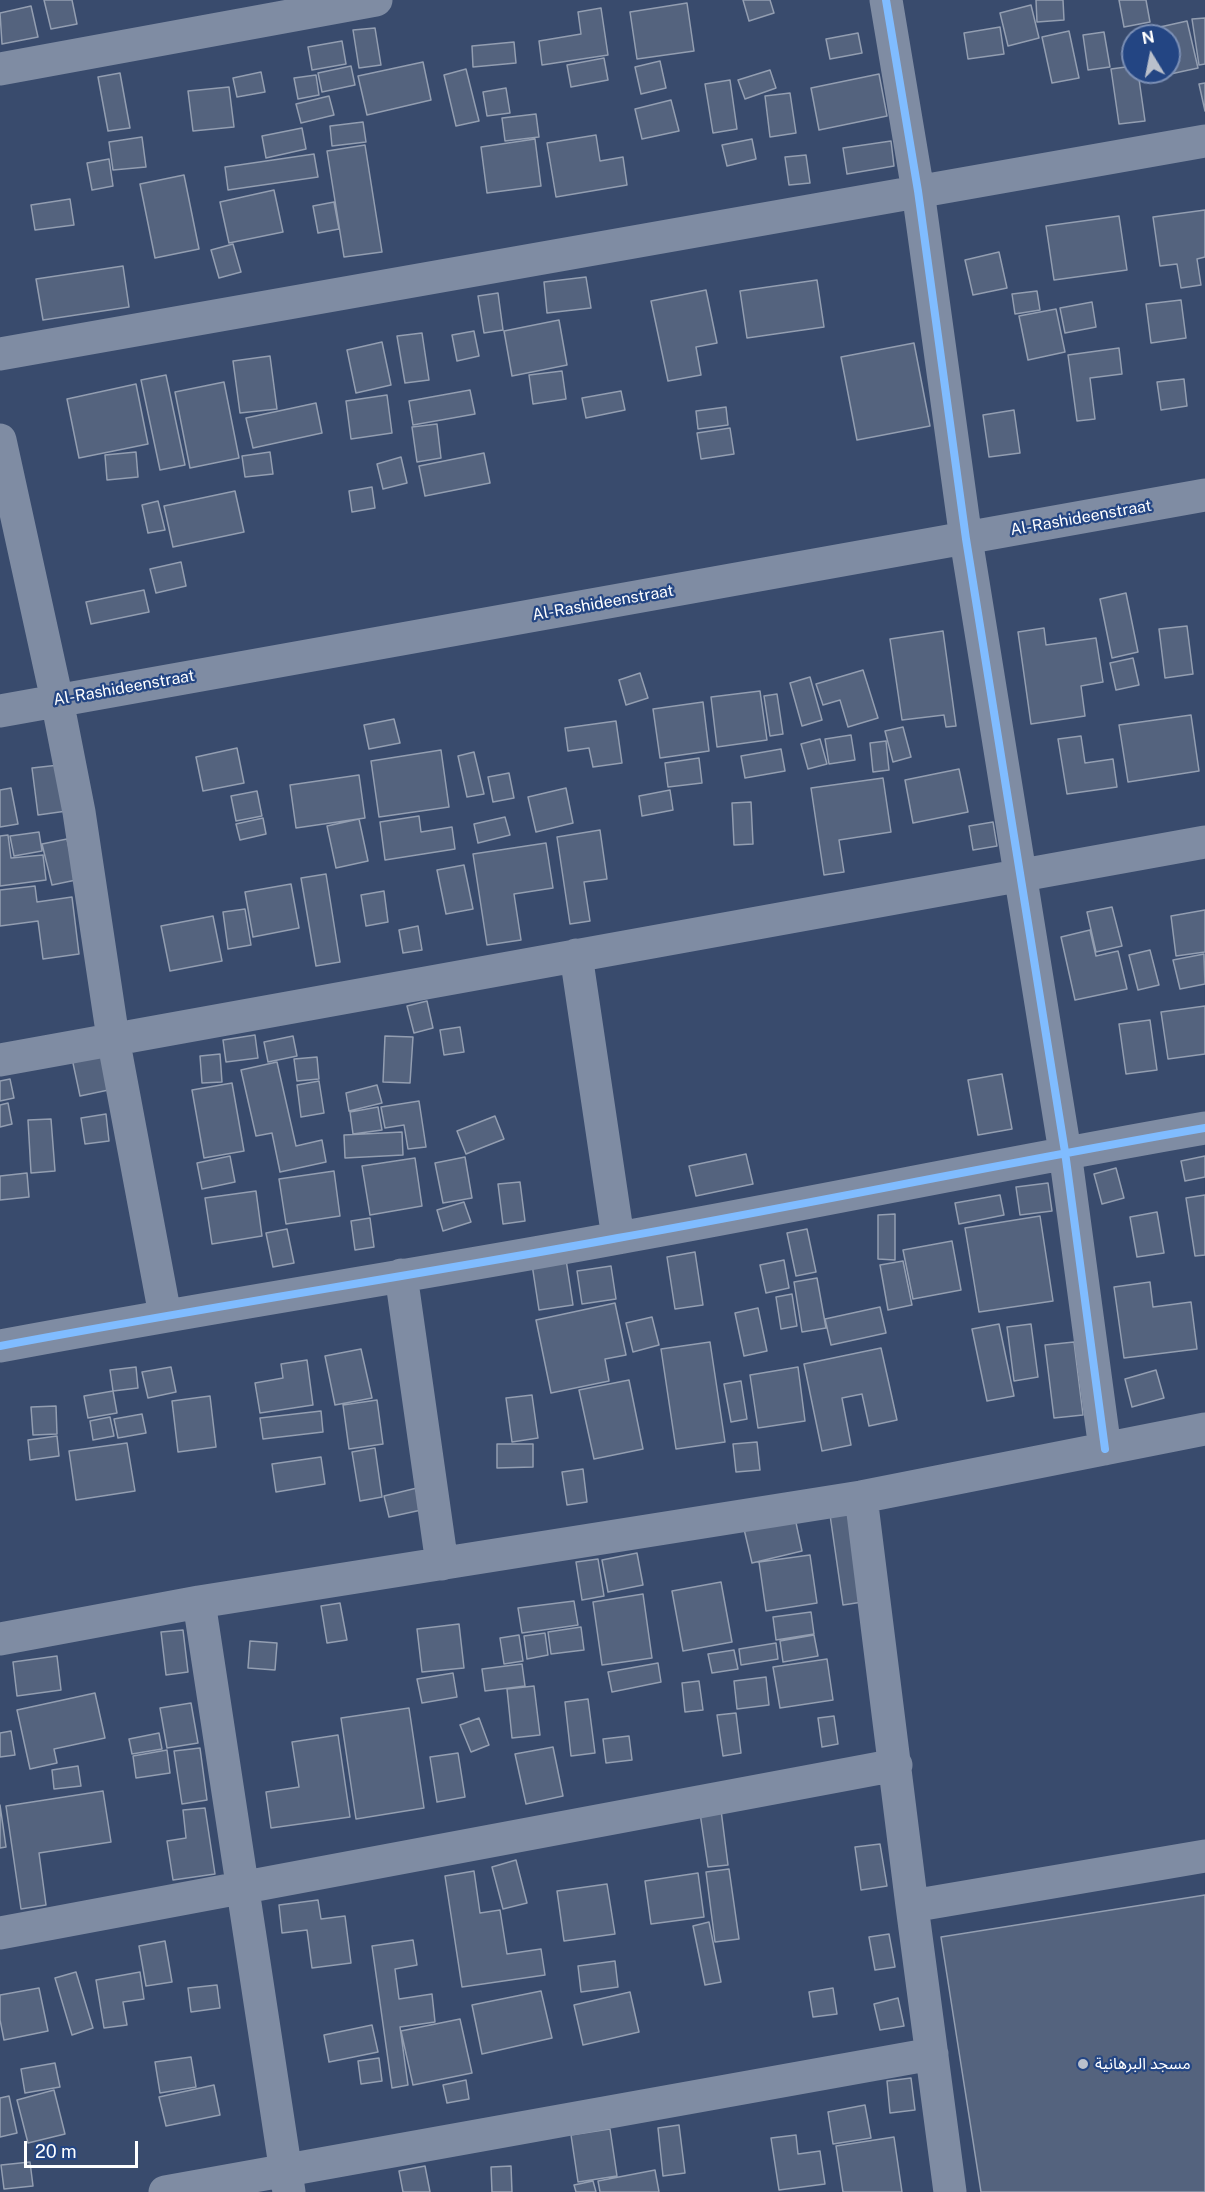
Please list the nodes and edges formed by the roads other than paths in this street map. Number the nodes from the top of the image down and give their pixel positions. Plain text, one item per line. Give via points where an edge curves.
1 (375, 0) edge
2 (886, 0) edge
3 (0, 69) edge
4 (1205, 141) edge
5 (918, 191) junction
6 (0, 354) edge
7 (0, 440) edge
8 (4, 488) edge
9 (1205, 495) edge
10 (966, 539) junction
11 (57, 700) junction
12 (0, 711) edge
13 (1205, 842) edge
14 (1020, 877) junction
15 (576, 955) junction
16 (113, 1038) junction
17 (0, 1060) edge
18 (1205, 1128) edge
19 (1065, 1152) junction
20 (618, 1238) junction
21 (402, 1275) junction
22 (165, 1315) junction
23 (0, 1346) edge
24 (1205, 1429) edge
25 (1105, 1449) junction
26 (861, 1497) junction
27 (442, 1564) junction
28 (199, 1602) junction
29 (0, 1639) edge
30 (896, 1765) junction
31 (1205, 1856) edge
32 (242, 1888) junction
33 (912, 1906) junction
34 (0, 1933) edge
35 (932, 2054) junction
36 (287, 2181) edge
37 (165, 2192) edge
38 (950, 2192) edge

1 - 3 street
2 - 5 street
4 - 5 street
5 - 6 street
5 - 10 street
7 - 8 street
8 - 11 street
9 - 10 street, Al-Rashideenstraat
10 - 11 street, Al-Rashideenstraat
10 - 14 street
11 - 12 street, Al-Rashideenstraat
11 - 16 street via 79,812
13 - 14 street
14 - 15 street
14 - 19 street
15 - 16 street
15 - 20 street
16 - 17 street
16 - 22 street
18 - 19 street
19 - 20 street
19 - 25 street
20 - 21 street
21 - 22 street
21 - 27 street
22 - 23 street
24 - 25 street
25 - 26 street
26 - 27 street
26 - 30 street
27 - 28 street
28 - 29 street
28 - 32 street
30 - 32 street
30 - 33 street
31 - 33 street
32 - 34 street
32 - 36 street
33 - 35 street
35 - 36 street
35 - 38 street
36 - 37 street

